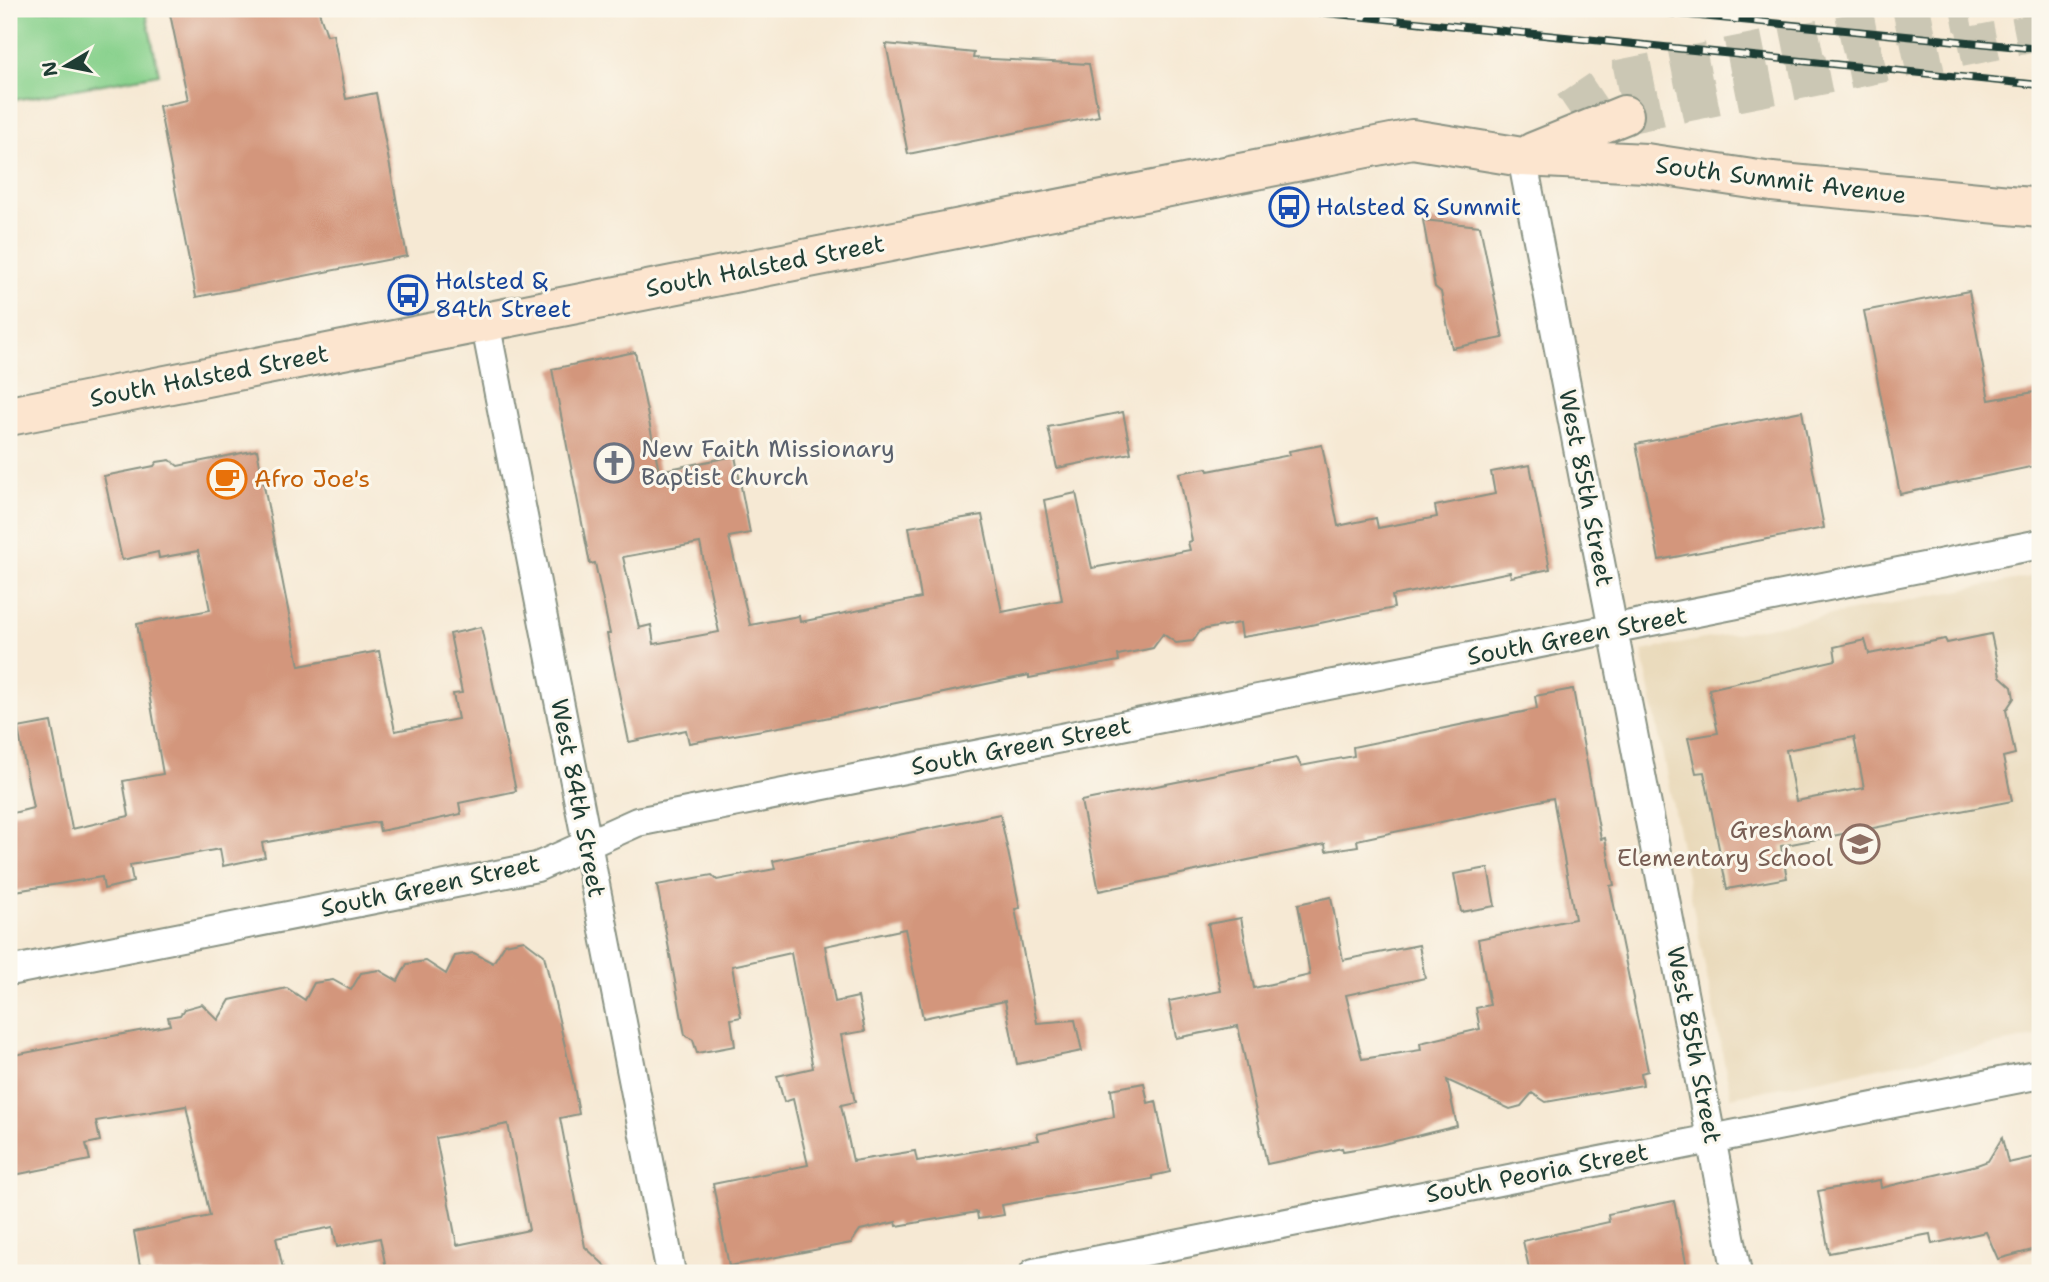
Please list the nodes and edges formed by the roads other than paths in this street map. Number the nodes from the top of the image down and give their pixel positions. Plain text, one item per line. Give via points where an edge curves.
1 (1568, 110) tunnel mouth
2 (1624, 115) tunnel mouth
3 (1522, 157) junction
4 (2040, 208) edge
5 (485, 322) junction
6 (9, 416) edge
7 (2040, 544) edge
8 (1613, 629) junction
9 (587, 846) junction
10 (9, 971) edge
11 (2040, 1074) edge
12 (1712, 1139) junction
13 (671, 1273) edge
14 (1034, 1273) edge
15 (1737, 1273) edge

1 - 3 main road
2 - 3 main road
3 - 4 main road, South Summit Avenue via 1646,163 1772,182
3 - 5 main road, South Halsted Street via 1412,139
3 - 8 street, West 85th Street
5 - 6 main road, South Halsted Street
5 - 9 street, West 84th Street
7 - 8 street, South Green Street
8 - 9 street, South Green Street via 637,822
8 - 12 street, West 85th Street
9 - 10 street, South Green Street via 537,867
9 - 13 street, West 84th Street
11 - 12 street, South Peoria Street
12 - 14 street, South Peoria Street
12 - 15 street, West 85th Street

